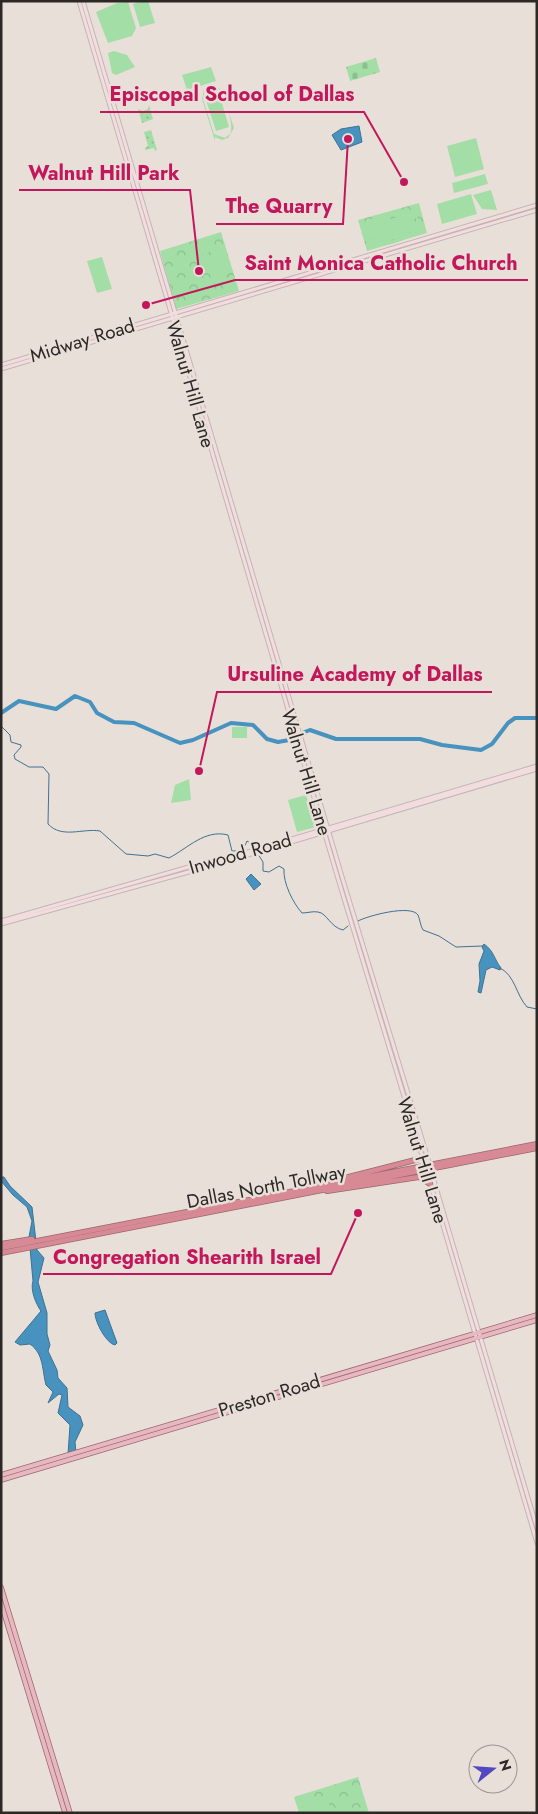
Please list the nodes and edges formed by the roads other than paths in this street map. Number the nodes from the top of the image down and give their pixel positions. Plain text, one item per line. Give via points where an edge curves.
1 (78, 1) edge
2 (83, 1) edge
3 (111, 102) junction
4 (537, 205) edge
5 (537, 210) edge
6 (377, 255) junction
7 (173, 315) junction
8 (124, 330) junction
9 (1, 365) edge
10 (1, 369) edge
11 (258, 602) junction
12 (537, 768) edge
13 (315, 790) junction
14 (327, 830) junction
15 (1, 923) edge
16 (537, 1144) edge
17 (537, 1148) edge
18 (421, 1151) junction
19 (415, 1160) junction
20 (426, 1160) junction
21 (430, 1174) junction
22 (420, 1178) junction
23 (430, 1184) junction
24 (318, 1186) junction
25 (313, 1192) junction
26 (438, 1205) junction
27 (59, 1237) junction
28 (1, 1244) edge
29 (1, 1248) edge
30 (1, 1253) edge
31 (536, 1318) edge
32 (477, 1336) junction
33 (492, 1385) junction
34 (505, 1420) junction
35 (500, 1421) junction
36 (1, 1475) edge
37 (1, 1480) edge
38 (535, 1528) edge
39 (537, 1543) edge
40 (1, 1587) edge
41 (1, 1603) edge
42 (7, 1622) junction
43 (19, 1647) junction
44 (65, 1813) edge
45 (70, 1813) edge

1 - 3 main road, Walnut Hill Lane
2 - 3 main road, Walnut Hill Lane
3 - 7 main road, Walnut Hill Lane
4 - 6 main road, Midway Road
5 - 6 main road, Midway Road
6 - 7 main road, Midway Road
7 - 8 main road, Midway Road
7 - 11 main road, Walnut Hill Lane
8 - 9 main road, Midway Road
8 - 10 main road, Midway Road
11 - 13 main road, Walnut Hill Lane
11 - 13 main road, Walnut Hill Lane
12 - 14 main road, Inwood Road
13 - 14 main road, Walnut Hill Lane
14 - 15 main road, Inwood Road
14 - 18 main road, Walnut Hill Lane
14 - 20 main road, Walnut Hill Lane
16 - 24 highway, Dallas North Tollway
17 - 25 highway, Dallas North Tollway
18 - 19 highway
18 - 20 main road, Walnut Hill Lane
19 - 20 highway
19 - 24 highway
20 - 21 main road, Walnut Hill Lane, bridge
21 - 22 highway
21 - 23 main road, Walnut Hill Lane
21 - 26 main road, Walnut Hill Lane
22 - 23 highway
22 - 25 highway
23 - 26 main road, Walnut Hill Lane
24 - 27 highway, Dallas North Tollway
25 - 30 highway, Dallas North Tollway
26 - 32 main road, Walnut Hill Lane
27 - 28 highway
27 - 29 highway, Dallas North Tollway
31 - 32 main road, Preston Road
32 - 33 main road, Walnut Hill Lane
32 - 36 main road, Preston Road
32 - 37 main road, Preston Road
33 - 34 main road, Walnut Hill Lane
33 - 35 main road, Walnut Hill Lane
34 - 35 main road
34 - 38 main road, Walnut Hill Lane
35 - 38 main road, Walnut Hill Lane
38 - 39 main road, Walnut Hill Lane
40 - 43 main road
41 - 42 main road
42 - 43 main road
42 - 44 main road
43 - 45 main road

